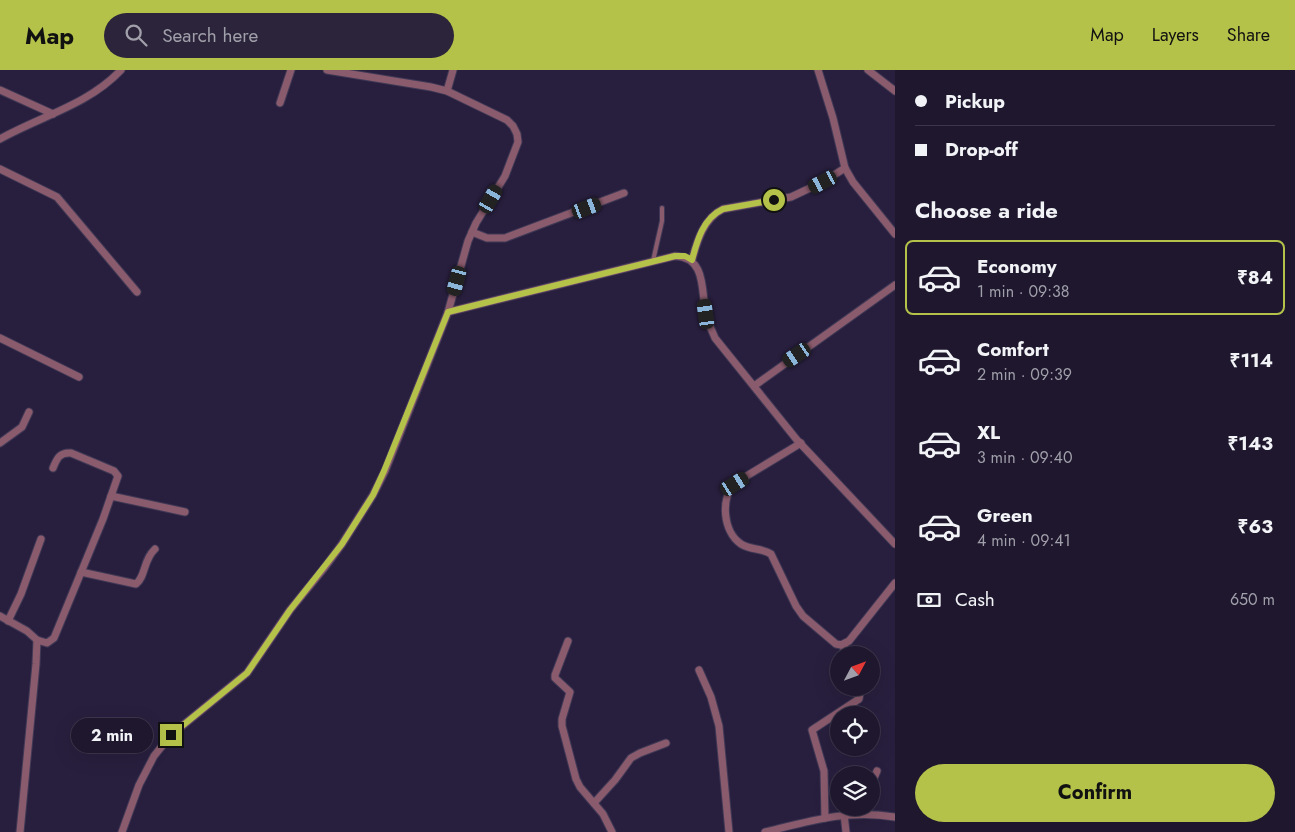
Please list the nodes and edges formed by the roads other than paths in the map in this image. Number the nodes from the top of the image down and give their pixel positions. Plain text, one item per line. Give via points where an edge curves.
1 (120, 70) edge
2 (291, 70) edge
3 (327, 70) edge
4 (453, 70) edge
5 (818, 70) edge
6 (868, 70) edge
7 (0, 90) edge
8 (447, 91) junction
9 (895, 91) edge
10 (280, 103) dead end
11 (53, 114) junction
12 (0, 139) edge
13 (845, 168) junction
14 (0, 169) edge
15 (624, 194) dead end
16 (662, 208) dead end
17 (472, 232) junction
18 (895, 234) edge
19 (692, 260) junction
20 (653, 261) junction
21 (895, 285) edge
22 (137, 292) dead end
23 (448, 312) junction
24 (0, 338) edge
25 (79, 377) dead end
26 (754, 386) junction
27 (29, 412) dead end
28 (0, 443) edge
29 (801, 443) junction
30 (53, 468) dead end
31 (111, 496) junction
32 (185, 512) dead end
33 (41, 539) dead end
34 (895, 544) edge
35 (155, 550) dead end
36 (81, 572) junction
37 (895, 583) edge
38 (0, 616) edge
39 (8, 621) junction
40 (37, 640) junction
41 (568, 641) dead end
42 (845, 644) joint
43 (699, 670) dead end
44 (860, 696) edge
45 (666, 743) dead end
46 (594, 803) junction
47 (880, 814) edge
48 (834, 816) edge
49 (844, 816) edge
50 (895, 817) edge
51 (825, 818) junction
52 (20, 832) edge
53 (122, 832) edge
54 (612, 832) edge
55 (730, 832) edge
56 (765, 832) edge
57 (846, 832) edge

1 - 11 street via 97,91
2 - 10 street
3 - 8 street
4 - 8 street
5 - 13 street
6 - 9 street
7 - 11 street
8 - 17 street via 507,120 517,134 518,142 505,176
11 - 12 street
13 - 18 street
13 - 19 street via 791,197 716,212 702,231
14 - 22 street via 57,197
15 - 17 street via 505,238 487,238
16 - 20 lane
17 - 23 street
19 - 20 street via 675,256
19 - 26 street via 698,268 709,326
20 - 23 street
21 - 26 street
23 - 53 street via 384,471 359,518 247,673 171,735 160,749 139,785
24 - 25 street
26 - 29 street
27 - 28 street via 22,427
29 - 34 street
29 - 42 street via 730,488 726,519 739,543 767,551 774,557 803,616 836,644
30 - 31 street via 60,455 71,453 114,471 118,476
31 - 32 street
31 - 36 street
33 - 39 street
35 - 36 street via 148,557 136,584
36 - 40 street via 52,641
37 - 42 street
38 - 39 street
39 - 40 street
40 - 52 street
41 - 46 street via 555,675 570,692 562,726 576,779
43 - 55 street via 711,697 718,726
44 - 51 street via 812,730 824,770
45 - 46 street via 631,758
46 - 54 street
47 - 50 street
48 - 51 street
49 - 57 street
51 - 56 street

